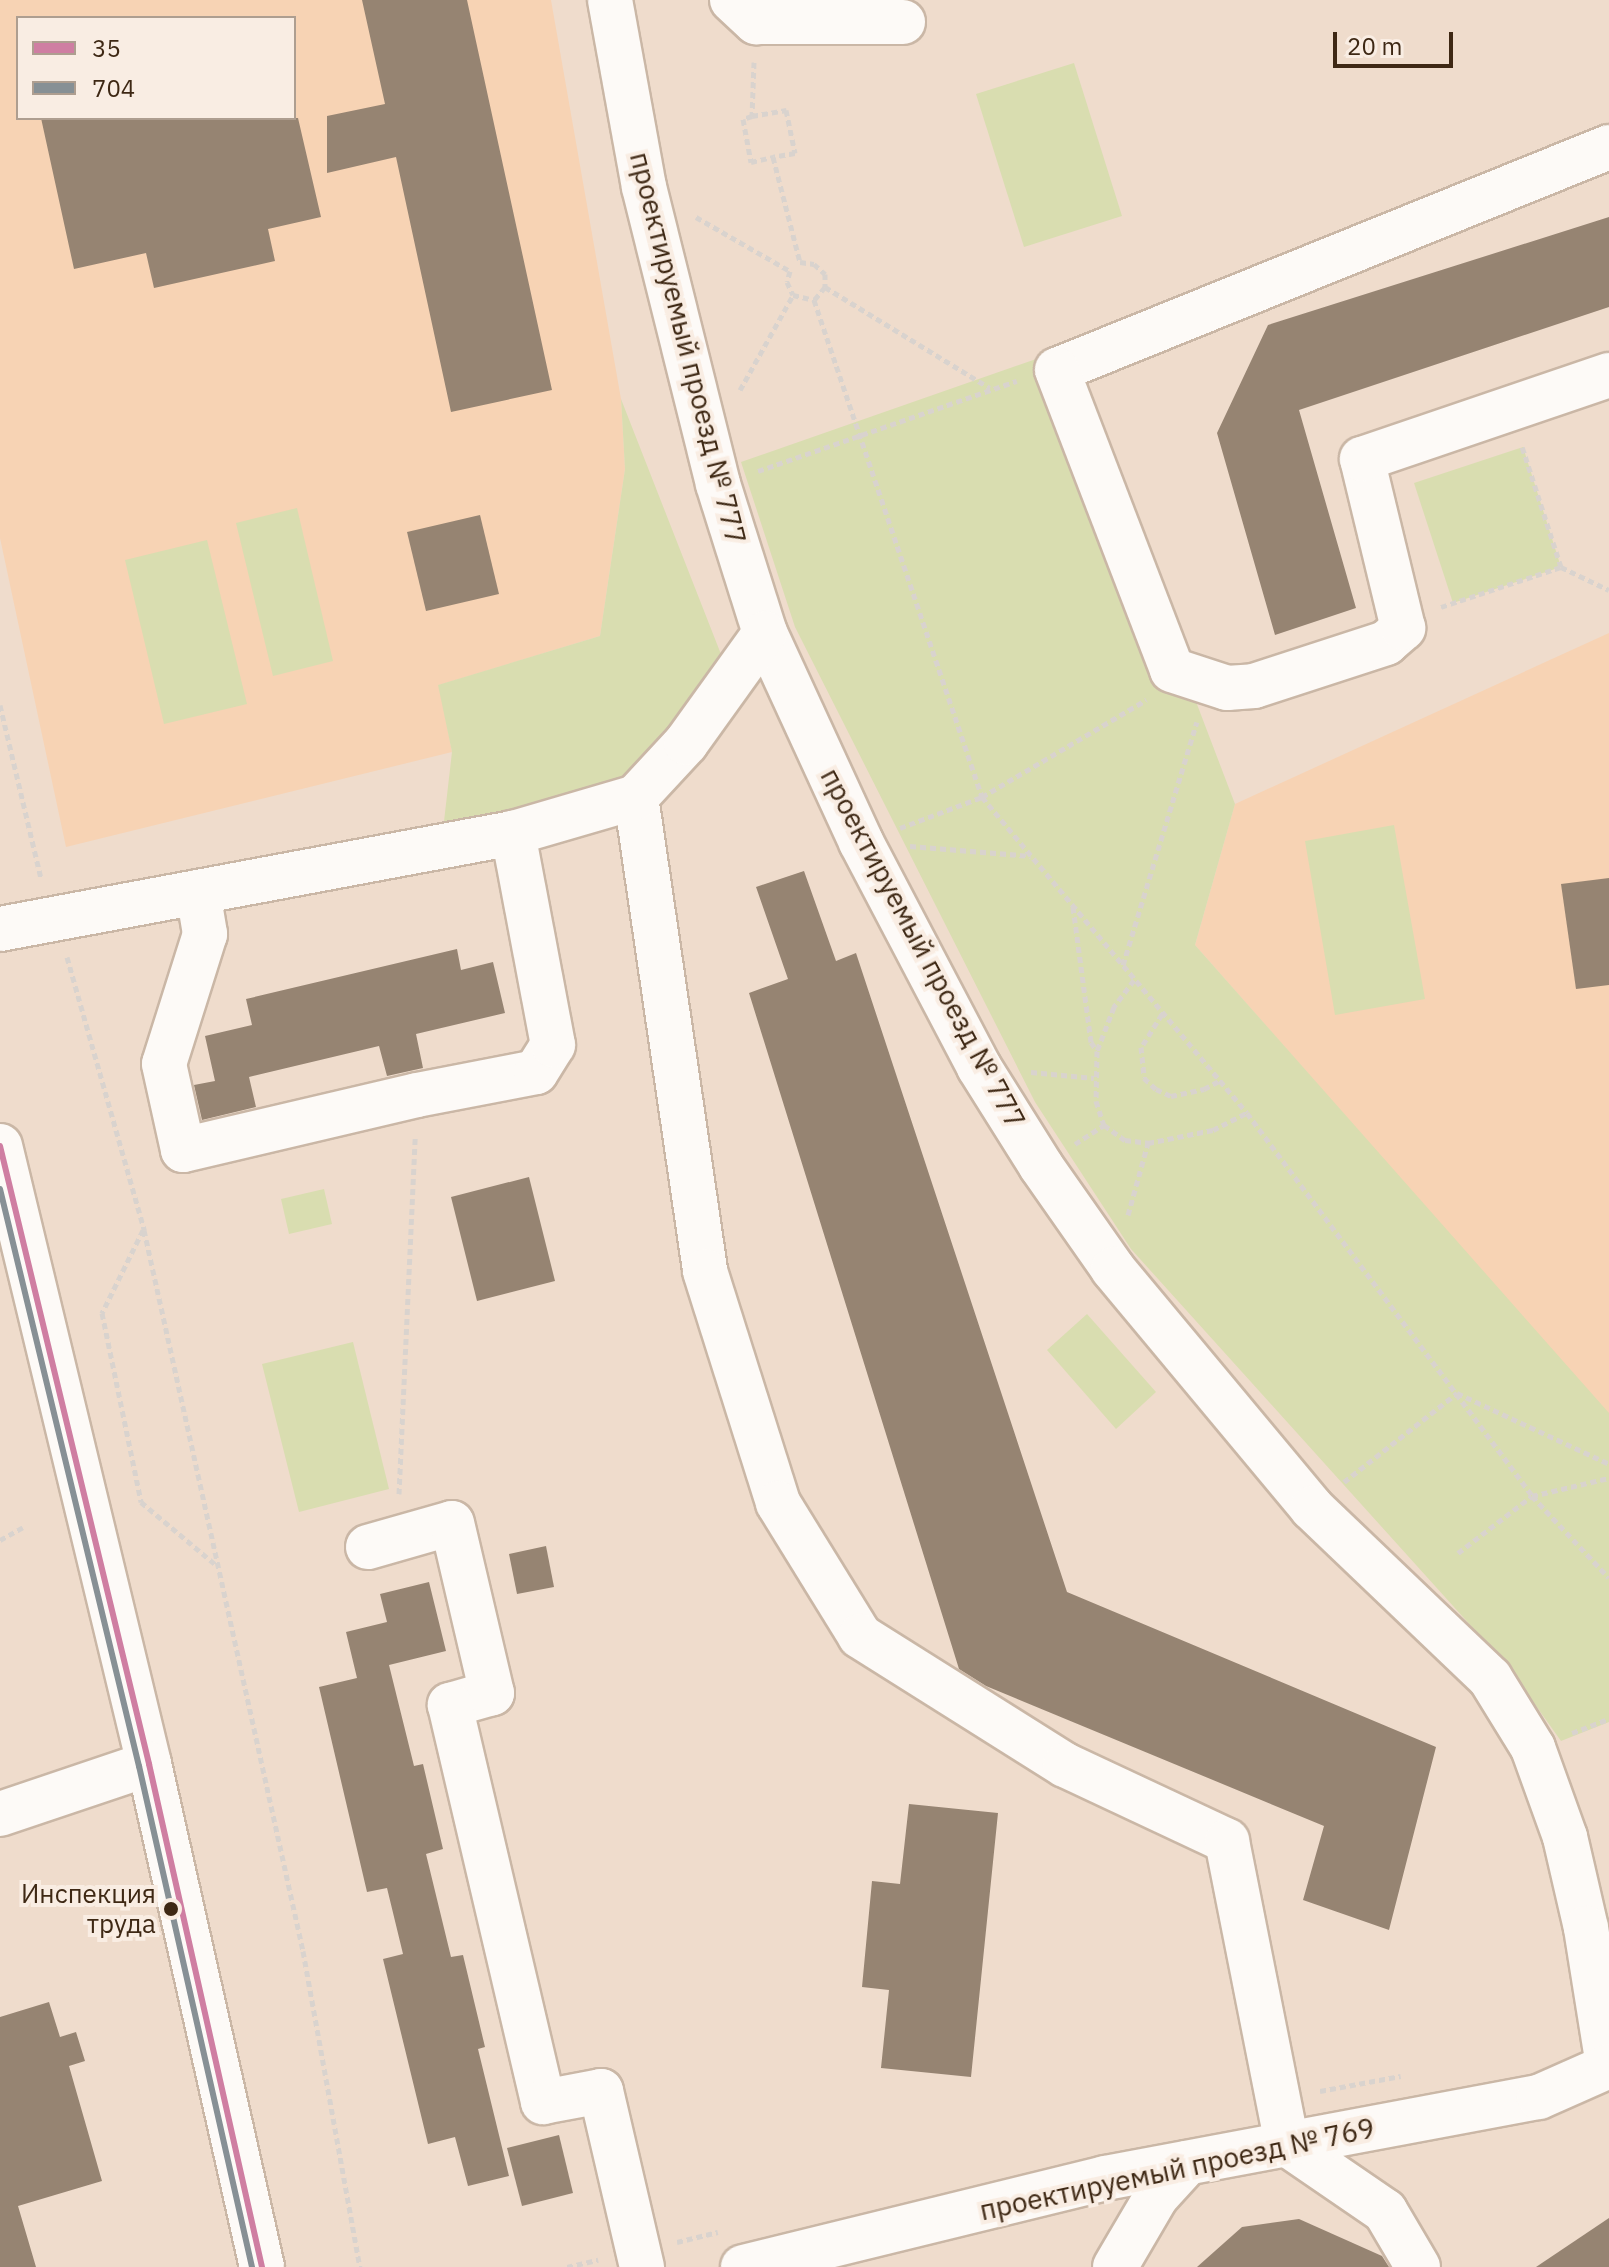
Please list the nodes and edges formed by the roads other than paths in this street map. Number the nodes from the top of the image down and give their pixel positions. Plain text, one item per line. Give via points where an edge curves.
1 (610, 0) edge
2 (744, 11) edge
3 (903, 22) dead end
4 (1609, 147) edge
5 (1609, 375) edge
6 (765, 633) junction
7 (636, 797) junction
8 (513, 833) junction
9 (198, 892) junction
10 (0, 929) edge
11 (0, 1146) edge
12 (5, 1193) edge
13 (382, 1543) road end
14 (149, 1764) junction
15 (0, 1814) edge
16 (1608, 2066) edge
17 (1287, 2144) junction
18 (1187, 2163) junction
19 (262, 2267) edge
20 (642, 2267) edge
21 (743, 2267) edge
22 (1115, 2267) edge
23 (1418, 2267) edge

1 - 6 street, проектируемый проезд № 777 via 644,187 718,484
2 - 3 street
4 - 5 street via 1057,370 1172,670 1227,688 1254,686 1386,643 1403,628 1362,459
6 - 7 street via 686,743
6 - 16 street, проектируемый проезд № 777 via 861,842 979,1067 1041,1166 1113,1269 1312,1508 1490,1678 1533,1748 1565,1837
7 - 8 street
7 - 17 street via 705,1271 778,1503 860,1636 1065,1765 1227,1841
8 - 9 street
8 - 9 street via 553,1045 536,1072 183,1150 164,1064 205,934
9 - 10 street
11 - 12 street
12 - 14 street
13 - 20 street via 452,1523 492,1693 450,1705 543,2102 601,2091
14 - 15 street
14 - 19 street
16 - 17 street, проектируемый проезд № 769 via 1539,2097
17 - 18 street, проектируемый проезд № 769
17 - 23 street via 1385,2211
18 - 21 street, проектируемый проезд № 769 via 1105,2178
18 - 22 street via 1156,2197

